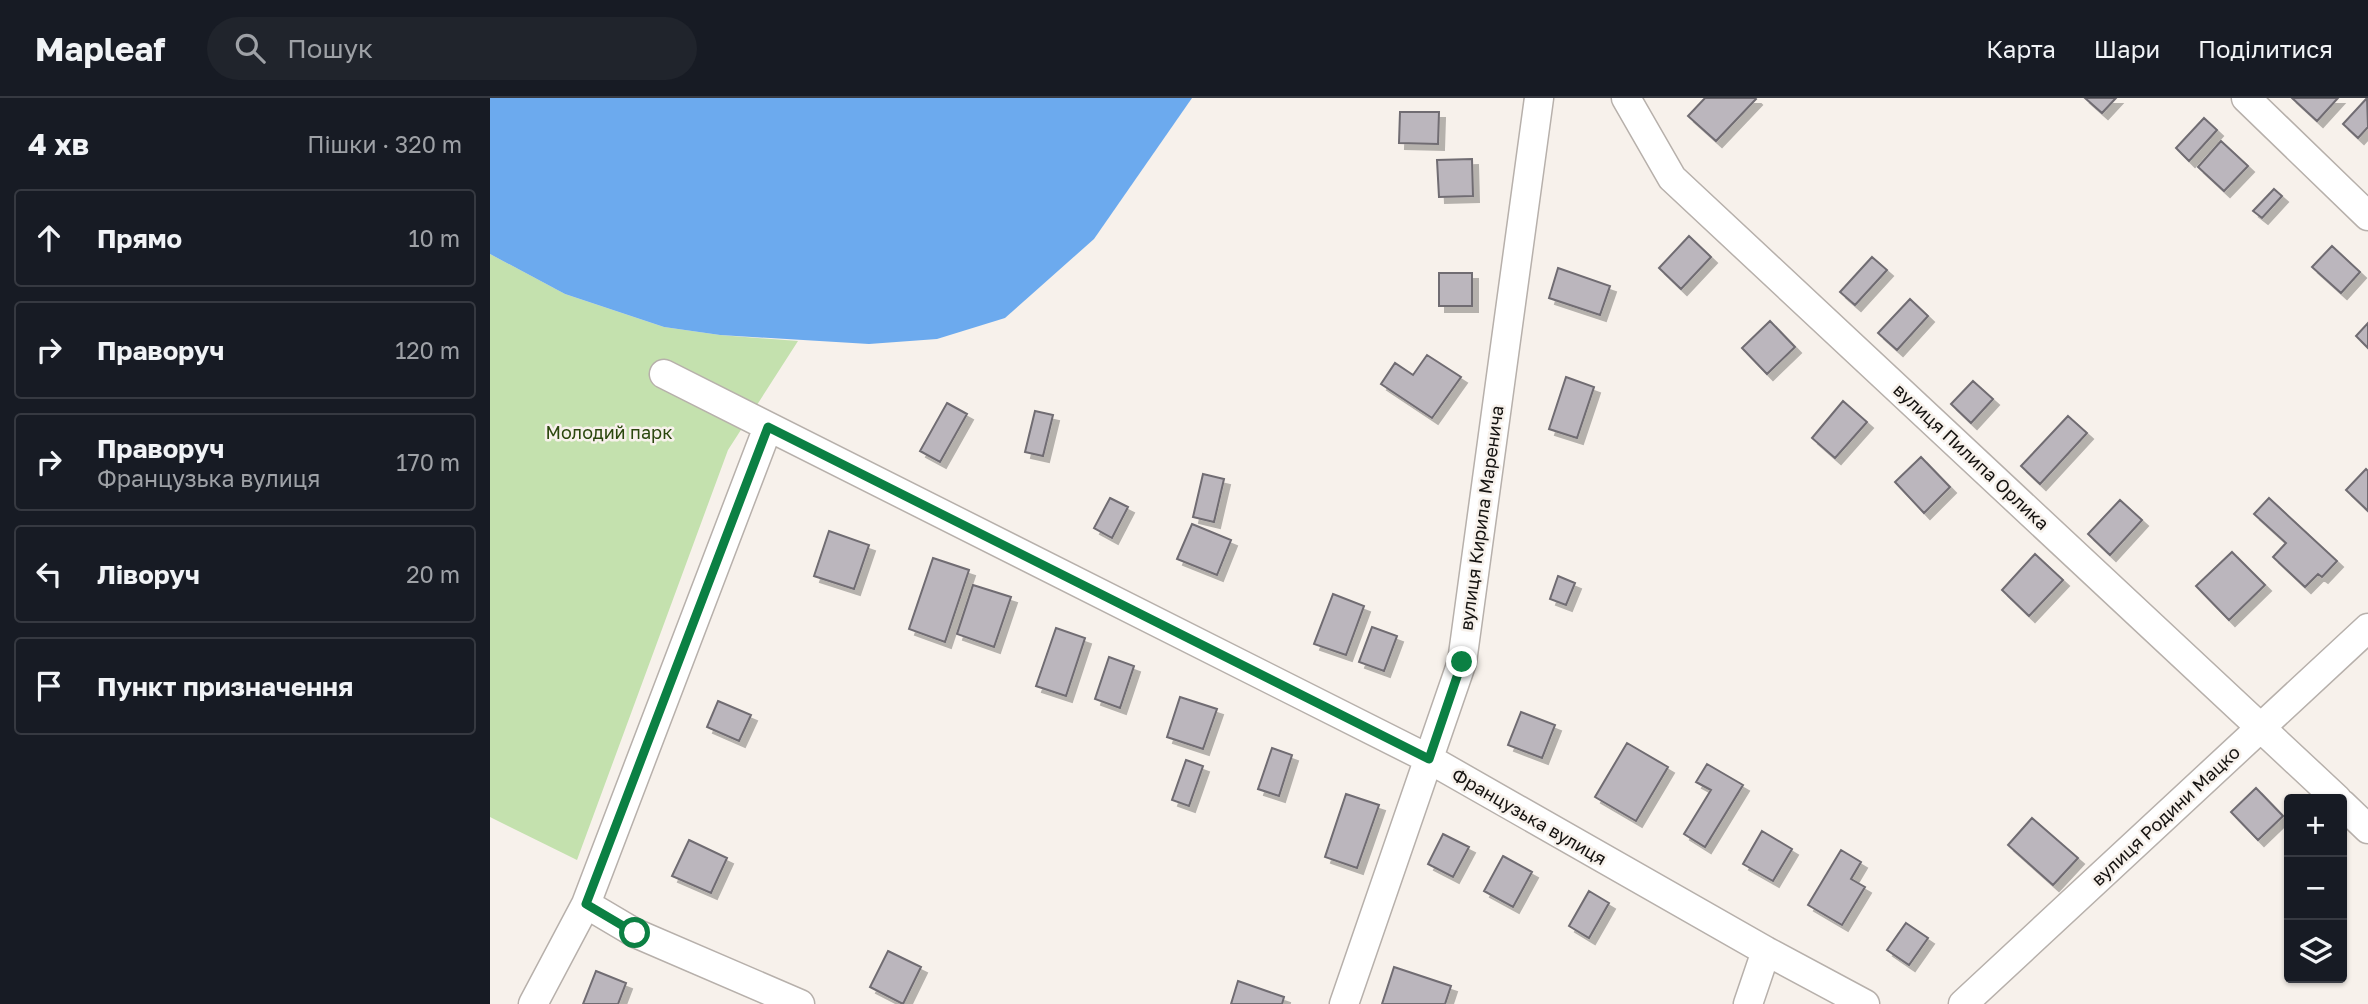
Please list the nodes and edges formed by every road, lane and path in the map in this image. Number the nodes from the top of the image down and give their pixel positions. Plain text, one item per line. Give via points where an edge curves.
1 (1538, 98) edge
2 (1626, 98) edge
3 (2246, 98) edge
4 (2368, 216) edge
5 (664, 374) dead end
6 (768, 427) junction
7 (2368, 628) edge
8 (2260, 728) junction
9 (1429, 759) junction
10 (2332, 794) edge
11 (2347, 809) edge
12 (2368, 829) edge
13 (586, 904) junction
14 (1766, 951) junction
15 (533, 1004) edge
16 (800, 1004) edge
17 (1344, 1004) edge
18 (1748, 1004) edge
19 (1865, 1004) edge
20 (1963, 1004) edge

1 - 9 street, вулиця Кирила Маренича via 1462,662
2 - 8 street, вулиця Пилипа Орлика via 1672,178
3 - 4 street
5 - 6 street, Французька вулиця
6 - 9 street, Французька вулиця
6 - 13 street
7 - 8 street, вулиця Родини Мацко
8 - 10 street, вулиця Пилипа Орлика
8 - 20 street, вулиця Родини Мацко
9 - 14 street, Французька вулиця
9 - 17 street, вулиця Кирила Маренича
11 - 12 street
13 - 15 street
13 - 16 street via 635,933
14 - 18 street
14 - 19 street, Французька вулиця

